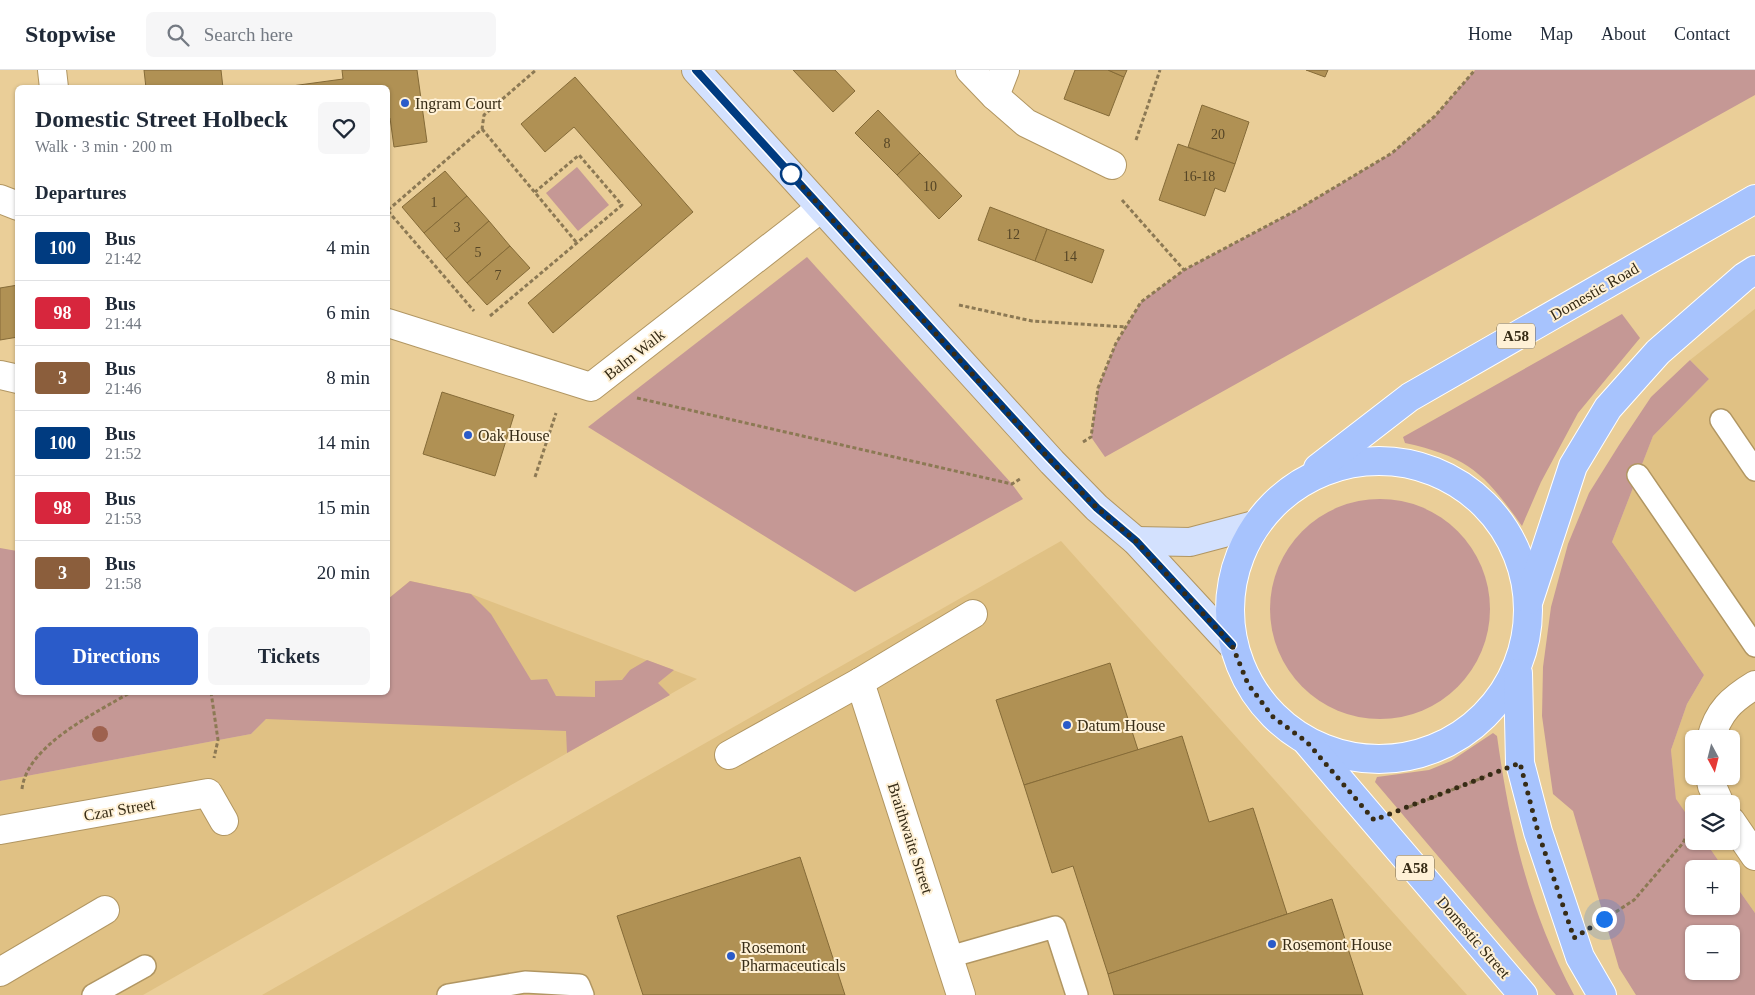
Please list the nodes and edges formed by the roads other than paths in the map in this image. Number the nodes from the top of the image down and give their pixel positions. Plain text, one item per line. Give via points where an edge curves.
1 (52, 70) edge
2 (696, 70) edge
3 (970, 70) edge
4 (1005, 70) edge
5 (54, 85) edge
6 (995, 96) junction
7 (1112, 165) road end
8 (0, 199) edge
9 (1755, 199) edge
10 (15, 205) edge
11 (821, 208) junction
12 (1755, 270) edge
13 (390, 324) edge
14 (0, 375) edge
15 (15, 378) edge
16 (1721, 420) dead end
17 (1755, 470) edge
18 (1638, 475) dead end
19 (1288, 490) junction
20 (1254, 525) junction
21 (1136, 541) junction
22 (1529, 602) junction
23 (973, 614) dead end
24 (1232, 645) junction
25 (1755, 646) edge
26 (1518, 673) junction
27 (860, 682) junction
28 (1755, 684) edge
29 (1713, 730) edge
30 (1307, 742) junction
31 (729, 754) dead end
32 (224, 821) dead end
33 (9, 828) edge
34 (1740, 834) edge
35 (1755, 856) edge
36 (105, 910) dead end
37 (949, 957) junction
38 (145, 966) dead end
39 (0, 972) edge
40 (93, 995) edge
41 (448, 995) edge
42 (583, 995) edge
43 (962, 995) edge
44 (1077, 995) edge
45 (1524, 995) edge
46 (1602, 995) edge

1 - 5 street
2 - 11 street
3 - 6 street
4 - 6 street
6 - 7 street via 1026,123
8 - 10 street
9 - 19 main road, Domestic Road / A58 via 1410,397
11 - 13 street, Balm Walk via 579,383
11 - 21 street via 1052,462 1097,508
12 - 22 main road via 1658,352 1608,408 1573,466
14 - 15 street
16 - 17 lane
18 - 25 lane
19 - 20 main road, A58
19 - 22 main road, A58 via 1329,468 1374,460 1419,465 1461,484 1495,514 1518,553
20 - 21 street via 1190,542
20 - 24 main road, A58 via 1236,563 1228,604
21 - 24 street
22 - 26 main road, A58 via 1524,651
23 - 27 street
24 - 30 main road, A58 via 1248,684 1273,717
26 - 30 main road, A58 via 1472,727 1434,749 1392,759 1348,757
26 - 46 main road via 1520,763 1538,832 1580,957
27 - 31 street
27 - 37 street, Braithwaite Street
28 - 29 street via 1731,700
30 - 45 main road, Domestic Street / A58
32 - 33 street, Czar Street via 208,793
34 - 35 street
36 - 39 street
37 - 43 street, Braithwaite Street
37 - 44 lane via 1055,927
38 - 40 lane
41 - 42 lane via 525,982 579,985

